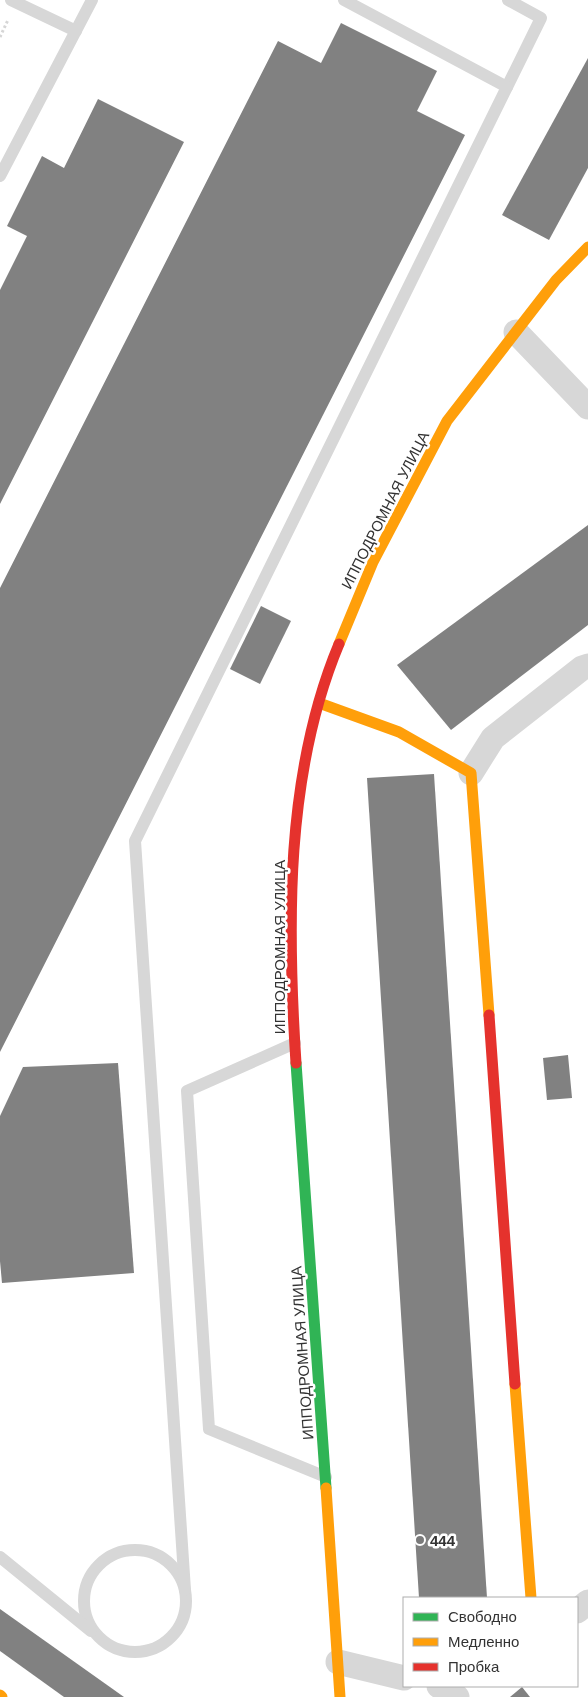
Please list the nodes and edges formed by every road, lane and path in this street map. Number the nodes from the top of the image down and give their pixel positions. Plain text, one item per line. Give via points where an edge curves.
1 (11, 0) edge
2 (92, 0) edge
3 (344, 0) edge
4 (508, 0) edge
5 (8, 19) dead end
6 (76, 31) junction
7 (0, 37) edge
8 (507, 87) junction
9 (0, 176) edge
10 (588, 247) edge
11 (516, 332) junction
12 (588, 407) edge
13 (588, 666) edge
14 (319, 703) junction
15 (471, 773) junction
16 (295, 1043) junction
17 (326, 1477) junction
18 (0, 1557) edge
19 (185, 1590) junction
20 (531, 1597) edge
21 (102, 1640) junction
22 (338, 1662) junction
23 (403, 1678) edge
24 (340, 1697) edge

1 - 6 lane
2 - 6 lane
3 - 8 lane
4 - 8 lane via 542,18
5 - 7 path
6 - 9 lane
8 - 19 lane via 135,842
10 - 11 street, ИППОДРОМНАЯ УЛИЦА via 556,280
11 - 12 street
11 - 14 street, ИППОДРОМНАЯ УЛИЦА via 446,421 373,562 330,665
13 - 15 street via 493,738
14 - 15 street via 399,732
14 - 16 street, ИППОДРОМНАЯ УЛИЦА via 304,770 292,868
15 - 20 street
16 - 17 street, ИППОДРОМНАЯ УЛИЦА
16 - 17 lane via 187,1092 209,1429
17 - 22 street, ИППОДРОМНАЯ УЛИЦА
18 - 21 lane
19 - 21 lane via 184,1618 163,1644 150,1650 130,1652 114,1648
19 - 21 lane via 175,1569 154,1553 139,1550 112,1555 95,1570 84,1596 87,1618
22 - 23 street
22 - 24 street, ИППОДРОМНАЯ УЛИЦА

